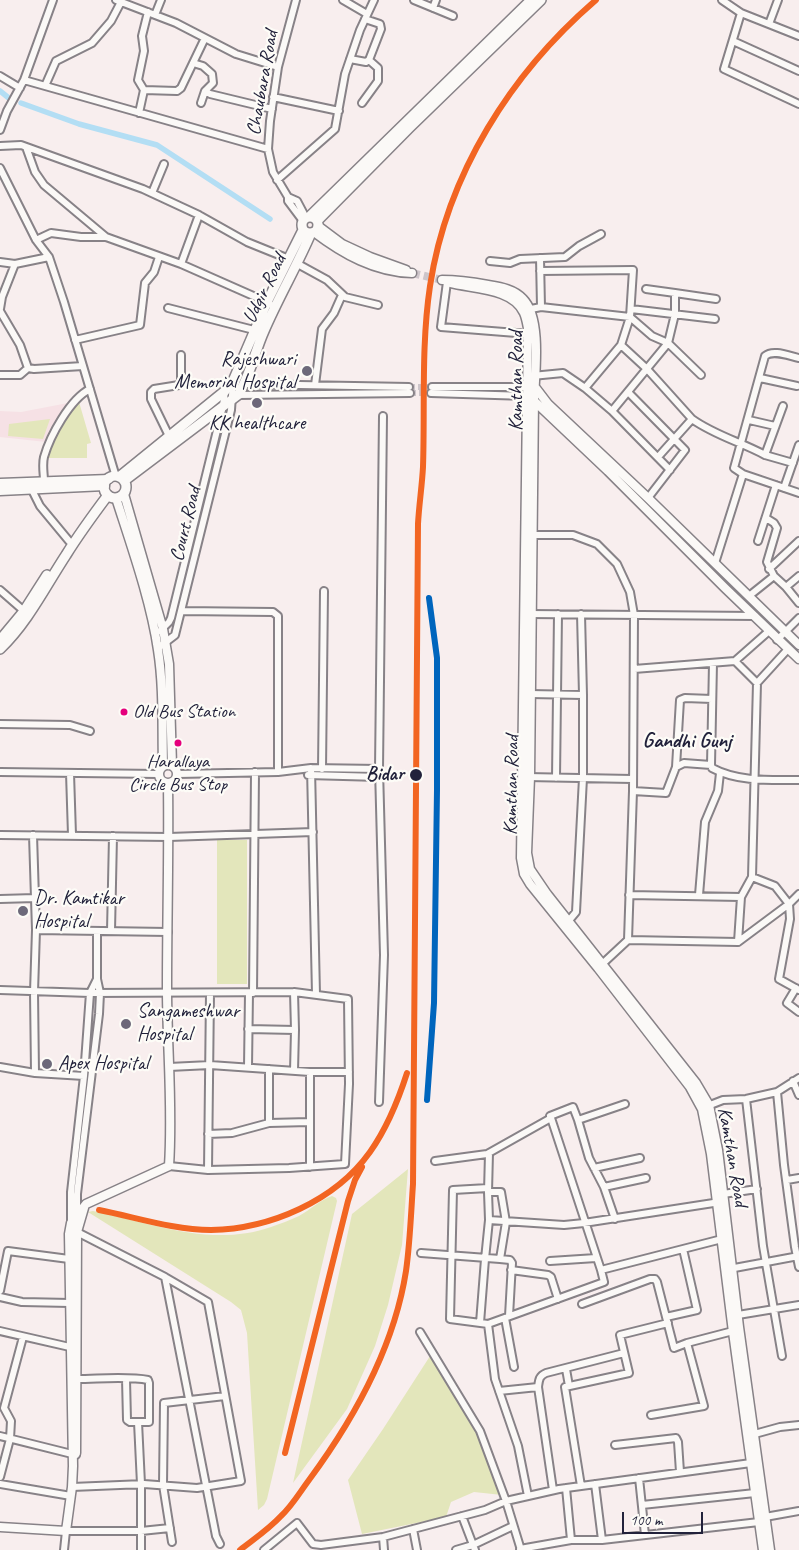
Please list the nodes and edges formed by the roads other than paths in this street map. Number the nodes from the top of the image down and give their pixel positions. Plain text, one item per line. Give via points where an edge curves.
1 (53, 0) edge
2 (161, 0) edge
3 (296, 0) edge
4 (344, 0) edge
5 (374, 0) edge
6 (414, 0) edge
7 (436, 0) edge
8 (531, 0) edge
9 (541, 0) edge
10 (722, 0) edge
11 (778, 0) edge
12 (119, 1) edge
13 (433, 8) junction
14 (741, 13) junction
15 (152, 14) junction
16 (366, 16) junction
17 (453, 16) dead end
18 (769, 24) junction
19 (799, 36) edge
20 (205, 38) junction
21 (733, 41) junction
22 (350, 59) junction
23 (369, 60) junction
24 (194, 63) junction
25 (278, 66) junction
26 (799, 72) edge
27 (0, 76) edge
28 (24, 80) junction
29 (45, 86) junction
30 (20, 88) junction
31 (144, 90) junction
32 (205, 91) junction
33 (273, 97) junction
34 (201, 103) dead end
35 (362, 103) dead end
36 (799, 104) edge
37 (272, 109) junction
38 (3, 110) edge
39 (339, 111) junction
40 (139, 113) junction
41 (0, 130) edge
42 (0, 146) edge
43 (26, 147) junction
44 (268, 149) junction
45 (164, 164) dead end
46 (0, 168) edge
47 (277, 180) junction
48 (152, 193) junction
49 (199, 215) junction
50 (310, 225) junction
51 (601, 234) dead end
52 (106, 237) junction
53 (36, 240) junction
54 (49, 257) junction
55 (159, 257) junction
56 (540, 258) junction
57 (292, 261) junction
58 (490, 261) dead end
59 (0, 262) edge
60 (15, 264) junction
61 (181, 264) junction
62 (540, 271) junction
63 (448, 282) junction
64 (646, 289) dead end
65 (675, 293) junction
66 (342, 295) junction
67 (1, 297) edge
68 (716, 299) dead end
69 (270, 305) junction
70 (378, 305) dead end
71 (168, 308) dead end
72 (541, 308) junction
73 (630, 309) junction
74 (0, 310) edge
75 (531, 310) junction
76 (675, 314) junction
77 (630, 317) junction
78 (715, 319) dead end
79 (530, 321) junction
80 (254, 330) junction
81 (529, 334) junction
82 (75, 340) junction
83 (668, 342) junction
84 (621, 345) junction
85 (181, 355) dead end
86 (799, 358) edge
87 (83, 366) junction
88 (28, 368) junction
89 (647, 369) junction
90 (0, 375) edge
91 (701, 375) dead end
92 (532, 376) junction
93 (760, 378) junction
94 (233, 381) junction
95 (244, 384) junction
96 (315, 385) junction
97 (797, 386) dead end
98 (531, 387) junction
99 (585, 388) junction
100 (90, 389) junction
101 (225, 391) junction
102 (629, 393) junction
103 (235, 397) junction
104 (533, 400) junction
105 (223, 406) junction
106 (782, 406) dead end
107 (612, 411) junction
108 (383, 416) dead end
109 (692, 419) junction
110 (748, 420) junction
111 (775, 426) junction
112 (169, 436) junction
113 (674, 440) junction
114 (742, 443) junction
115 (799, 446) edge
116 (765, 455) junction
117 (658, 457) junction
118 (793, 463) junction
119 (670, 470) junction
120 (743, 474) junction
121 (44, 481) junction
122 (0, 484) edge
123 (776, 485) junction
124 (114, 486) junction
125 (784, 488) junction
126 (32, 490) junction
127 (0, 491) edge
128 (799, 493) edge
129 (648, 498) junction
130 (766, 518) junction
131 (530, 535) junction
132 (190, 539) junction
133 (69, 541) junction
134 (758, 541) dead end
135 (799, 541) edge
136 (198, 542) junction
137 (714, 563) junction
138 (769, 569) junction
139 (774, 576) junction
140 (799, 576) edge
141 (786, 587) junction
142 (0, 590) edge
143 (324, 591) dead end
144 (748, 596) junction
145 (799, 603) edge
146 (24, 611) junction
147 (181, 611) junction
148 (528, 614) junction
149 (558, 614) junction
150 (581, 614) junction
151 (634, 615) junction
152 (755, 616) junction
153 (799, 618) edge
154 (163, 629) junction
155 (769, 631) junction
156 (785, 631) junction
157 (155, 635) junction
158 (0, 640) edge
159 (777, 640) junction
160 (165, 642) junction
161 (799, 645) edge
162 (158, 648) junction
163 (0, 649) edge
164 (788, 649) junction
165 (799, 659) edge
166 (735, 661) junction
167 (713, 663) junction
168 (634, 669) junction
169 (757, 683) junction
170 (530, 694) junction
171 (558, 694) junction
172 (584, 694) junction
173 (712, 699) junction
174 (0, 724) edge
175 (90, 731) dead end
176 (164, 765) junction
177 (172, 765) junction
178 (711, 765) junction
179 (676, 767) junction
180 (311, 768) junction
181 (322, 768) junction
182 (297, 771) junction
183 (0, 772) edge
184 (254, 772) junction
185 (278, 772) junction
186 (720, 772) junction
187 (70, 773) junction
188 (379, 773) junction
189 (158, 774) junction
190 (178, 774) junction
191 (311, 776) junction
192 (526, 777) junction
193 (556, 778) junction
194 (583, 778) junction
195 (632, 779) junction
196 (755, 779) junction
197 (799, 780) edge
198 (168, 784) junction
199 (633, 791) junction
200 (313, 832) junction
201 (254, 833) junction
202 (0, 835) edge
203 (33, 835) junction
204 (72, 835) junction
205 (113, 836) junction
206 (169, 837) junction
207 (752, 877) junction
208 (799, 894) edge
209 (629, 895) junction
210 (699, 896) junction
211 (741, 897) junction
212 (35, 898) junction
213 (0, 899) edge
214 (789, 904) junction
215 (566, 923) junction
216 (36, 930) junction
217 (97, 931) junction
218 (111, 931) junction
219 (168, 932) junction
220 (628, 940) junction
221 (738, 942) junction
222 (600, 966) junction
223 (97, 979) junction
224 (798, 989) edge
225 (0, 990) edge
226 (34, 992) junction
227 (167, 992) junction
228 (294, 992) junction
229 (90, 993) junction
230 (100, 993) junction
231 (210, 993) junction
232 (251, 993) junction
233 (316, 994) junction
234 (799, 1012) edge
235 (248, 1030) junction
236 (295, 1030) junction
237 (210, 1064) junction
238 (169, 1066) junction
239 (0, 1067) edge
240 (248, 1068) junction
241 (268, 1069) junction
242 (294, 1071) junction
243 (310, 1072) junction
244 (349, 1072) junction
245 (35, 1073) junction
246 (84, 1076) junction
247 (796, 1079) edge
248 (777, 1092) junction
249 (799, 1095) edge
250 (746, 1099) junction
251 (379, 1102) dead end
252 (625, 1104) dead end
253 (706, 1107) junction
254 (551, 1118) junction
255 (578, 1120) junction
256 (309, 1122) junction
257 (270, 1123) junction
258 (208, 1134) junction
259 (489, 1153) junction
260 (640, 1158) dead end
261 (435, 1161) dead end
262 (169, 1166) junction
263 (310, 1167) junction
264 (594, 1168) junction
265 (208, 1170) junction
266 (646, 1178) dead end
267 (799, 1178) edge
268 (787, 1180) junction
269 (604, 1187) junction
270 (757, 1189) junction
271 (488, 1190) junction
272 (722, 1199) junction
273 (615, 1219) junction
274 (489, 1220) junction
275 (75, 1221) junction
276 (506, 1222) junction
277 (584, 1223) junction
278 (77, 1232) junction
279 (722, 1240) junction
280 (683, 1249) junction
281 (421, 1253) dead end
282 (450, 1256) junction
283 (798, 1256) edge
284 (596, 1258) junction
285 (69, 1259) junction
286 (485, 1259) junction
287 (500, 1259) junction
288 (550, 1261) dead end
289 (767, 1262) junction
290 (799, 1267) edge
291 (729, 1269) junction
292 (511, 1270) junction
293 (601, 1270) junction
294 (165, 1278) junction
295 (0, 1291) edge
296 (0, 1298) edge
297 (558, 1299) junction
298 (70, 1303) junction
299 (582, 1304) dead end
300 (799, 1305) edge
301 (774, 1310) junction
302 (738, 1315) junction
303 (507, 1317) junction
304 (667, 1320) junction
305 (484, 1324) junction
306 (0, 1331) edge
307 (733, 1331) junction
308 (420, 1332) dead end
309 (23, 1337) junction
310 (687, 1343) junction
311 (74, 1348) junction
312 (624, 1353) junction
313 (782, 1356) dead end
314 (514, 1367) dead end
315 (566, 1369) junction
316 (77, 1378) junction
317 (126, 1379) junction
318 (569, 1386) junction
319 (538, 1387) junction
320 (499, 1391) junction
321 (0, 1395) edge
322 (224, 1396) junction
323 (7, 1397) junction
324 (189, 1401) junction
325 (651, 1415) dead end
326 (138, 1422) junction
327 (799, 1425) edge
328 (751, 1435) junction
329 (0, 1436) edge
330 (10, 1439) junction
331 (614, 1444) dead end
332 (74, 1454) junction
333 (751, 1463) junction
334 (680, 1472) junction
335 (0, 1477) edge
336 (639, 1478) junction
337 (0, 1484) edge
338 (141, 1484) junction
339 (595, 1484) junction
340 (163, 1485) junction
341 (206, 1486) junction
342 (582, 1486) junction
343 (72, 1487) junction
344 (566, 1488) junction
345 (553, 1490) junction
346 (755, 1493) junction
347 (71, 1496) junction
348 (528, 1496) junction
349 (506, 1501) junction
350 (642, 1505) junction
351 (799, 1511) edge
352 (761, 1515) junction
353 (462, 1516) junction
354 (513, 1526) junction
355 (0, 1527) edge
356 (170, 1528) junction
357 (413, 1529) junction
358 (66, 1531) junction
359 (141, 1531) junction
360 (645, 1535) junction
361 (383, 1537) junction
362 (571, 1540) junction
363 (602, 1540) junction
364 (348, 1541) junction
365 (172, 1542) dead end
366 (220, 1544) dead end
367 (317, 1547) edge
368 (474, 1547) edge
369 (64, 1550) edge
370 (141, 1550) edge
371 (264, 1550) edge
372 (348, 1550) edge
373 (384, 1550) edge
374 (417, 1550) edge
375 (456, 1550) edge
376 (520, 1550) edge
377 (763, 1550) edge
378 (770, 1550) edge

1 - 28 street
2 - 15 street
3 - 25 street, Chaubara Road
4 - 16 street
5 - 16 street
6 - 13 street
7 - 13 street
8 - 50 highway, Udgir Road
9 - 50 highway, Udgir Road
10 - 14 street
11 - 18 street
12 - 15 street
12 - 29 street via 111,21 92,43 56,61
13 - 17 street
14 - 18 street
14 - 21 street
15 - 20 street
15 - 31 street via 142,36 144,50 138,80
16 - 22 street
16 - 23 street via 381,26
18 - 19 street
20 - 24 street
20 - 25 street via 236,54
21 - 26 street
21 - 36 street via 724,69
22 - 23 street
22 - 39 street
23 - 35 street via 378,68 378,81
24 - 31 street via 177,91
24 - 32 street via 212,74 213,84
25 - 33 street, Chaubara Road
27 - 30 street
28 - 29 street
28 - 30 street
29 - 40 street
30 - 38 street
31 - 40 street
32 - 34 street
32 - 37 street
33 - 37 street, Chaubara Road
33 - 39 street
37 - 44 street, Chaubara Road
38 - 41 street
39 - 47 street via 335,129
40 - 44 street
42 - 43 street
43 - 48 street
43 - 52 street via 39,179
44 - 47 street, Chaubara Road
45 - 48 street
46 - 53 street
47 - 50 street, Chaubara Road via 288,201
48 - 49 street
49 - 57 street
49 - 61 street
50 - 50 main road via 342,244 412,273 370,265 343,252
50 - 57 highway, Udgir Road
51 - 56 street via 565,257
52 - 53 street via 51,233
52 - 55 street
53 - 54 street
54 - 60 street
54 - 82 street
55 - 61 street
55 - 82 street via 155,270 145,283 140,325
56 - 58 street via 510,263
56 - 62 street
57 - 66 street via 327,280
57 - 69 highway, Udgir Road
59 - 60 street
60 - 67 street
61 - 69 street
62 - 72 street
62 - 73 street via 634,270
63 - 75 main road, Kamthan Road via 442,280 503,288 517,294
63 - 79 main road, Kamthan Road via 511,299
63 - 81 street via 441,327
64 - 65 street
65 - 68 street
65 - 76 street
66 - 70 street
66 - 96 street via 322,329
67 - 74 street
69 - 80 highway, Udgir Road
69 - 95 highway, Udgir Road
71 - 80 street
72 - 75 street
72 - 77 street
73 - 76 street
73 - 77 street
74 - 88 street via 20,345
75 - 79 main road, Kamthan Road
76 - 78 street
76 - 83 street
77 - 83 street via 652,336
77 - 84 street
79 - 81 main road, Kamthan Road
79 - 92 main road, Kamthan Road
80 - 94 highway, Udgir Road
81 - 92 main road, Kamthan Road
82 - 87 street
83 - 89 street
83 - 91 street
84 - 89 street
84 - 99 street
85 - 112 street via 180,385 151,392 151,399
86 - 93 street via 768,353
87 - 88 street
87 - 100 street
88 - 90 street via 20,375
89 - 102 street
89 - 109 street
92 - 98 main road, Kamthan Road
92 - 99 street via 563,373
93 - 97 street
93 - 110 street
94 - 101 highway, Udgir Road
94 - 103 street, Court Road
95 - 96 street
95 - 103 highway, Udgir Road
96 - 103 street via 409,390
98 - 104 main road, Kamthan Road
98 - 104 street via 431,390
98 - 129 main road
99 - 107 street
100 - 121 street via 79,396 58,427 44,457
100 - 124 street
101 - 105 street
101 - 112 highway, Udgir Road
102 - 107 street
102 - 113 street
103 - 105 highway, Udgir Road
103 - 136 street, Court Road
104 - 131 main road, Kamthan Road
104 - 152 main road
105 - 124 highway, Udgir Road
105 - 132 street
106 - 111 street
107 - 117 street
108 - 188 street
109 - 113 street
109 - 114 street via 709,431
110 - 111 street
110 - 114 street
111 - 116 street
112 - 124 highway, Udgir Road
113 - 117 street
113 - 119 street via 685,450
114 - 116 street
114 - 120 street via 734,468
115 - 118 street
116 - 118 street
117 - 119 street
118 - 125 street
119 - 129 street
120 - 123 street
120 - 137 street
121 - 122 main road
121 - 124 main road
123 - 125 street
123 - 130 street
124 - 126 main road
124 - 133 highway, Udgir Road via 83,519
124 - 154 main road
124 - 157 main road
124 - 163 highway, Udgir Road via 40,599
125 - 128 street
126 - 127 main road
126 - 133 street via 40,506
129 - 137 main road
130 - 134 street
130 - 138 street via 777,528 767,558
131 - 148 main road, Kamthan Road
131 - 151 street via 574,535 597,544 617,564 630,592
132 - 136 street
132 - 154 street via 171,618
133 - 146 highway, Udgir Road
135 - 138 street
136 - 147 street, Court Road
137 - 144 main road
138 - 139 street
139 - 141 street
139 - 144 street
140 - 141 street
141 - 145 street
142 - 146 street
143 - 181 street
144 - 156 main road
146 - 158 highway, Udgir Road
147 - 160 street, Court Road via 175,634
147 - 185 street via 273,612 278,616
148 - 149 street
148 - 170 main road, Kamthan Road
148 - 192 main road, Kamthan Road
149 - 150 street
149 - 171 street
150 - 151 street
150 - 172 street
151 - 152 street
151 - 168 street
152 - 155 main road
153 - 156 street
154 - 157 street
154 - 160 main road
155 - 159 main road
155 - 166 street
156 - 159 street
156 - 161 main road
157 - 162 main road
159 - 164 main road
160 - 162 street, Court Road
160 - 177 main road via 169,664
162 - 176 main road
164 - 165 main road
164 - 169 street
166 - 167 street
166 - 169 street
167 - 168 street
167 - 173 street
168 - 195 street
169 - 196 street
170 - 171 street
170 - 192 main road, Kamthan Road
171 - 172 street
171 - 193 street
172 - 194 street
173 - 178 street
173 - 179 street via 680,700
174 - 175 street via 70,726
176 - 177 main road
176 - 189 main road
177 - 190 main road
178 - 179 street via 684,763
178 - 186 street
179 - 199 street via 666,793
180 - 181 street
180 - 182 street
180 - 191 street
181 - 188 street
182 - 185 street
182 - 191 street
183 - 187 street
184 - 185 street
184 - 190 street
184 - 201 street
186 - 196 street
186 - 210 street via 718,791 705,822
187 - 189 street
187 - 204 street
188 - 191 street
188 - 251 street via 384,955
189 - 198 main road via 161,781
190 - 198 main road via 175,781
191 - 200 street
192 - 193 street
192 - 215 main road, Kamthan Road via 521,858 524,874 541,899
193 - 194 street
194 - 195 street
194 - 215 street via 576,912
195 - 199 street
196 - 197 street
196 - 207 street
198 - 206 main road
199 - 209 street
200 - 201 street
200 - 233 street
201 - 206 street
201 - 232 street
202 - 203 street
203 - 204 street
203 - 212 street
204 - 205 street
205 - 206 street
205 - 218 street
206 - 219 main road
207 - 211 street
207 - 214 street via 775,886
208 - 214 street
209 - 210 street
209 - 220 street
210 - 211 street
211 - 221 street
212 - 213 street
212 - 216 street
214 - 221 street
214 - 224 street via 790,919 779,978
215 - 222 main road, Kamthan Road
216 - 217 street
216 - 226 street
217 - 218 street
217 - 223 street
218 - 219 street
219 - 227 main road
220 - 221 street
220 - 222 street
222 - 253 main road, Kamthan Road
223 - 229 street
223 - 230 street
224 - 234 street via 787,1003
225 - 226 street
226 - 229 street
226 - 245 street
227 - 230 street
227 - 231 street
227 - 238 main road
228 - 232 street
228 - 233 street
228 - 236 street
229 - 230 street
229 - 246 street
230 - 275 street
231 - 232 street
231 - 237 street
232 - 235 street
233 - 244 street via 348,999
235 - 236 street
235 - 240 street
236 - 242 street
237 - 238 street
237 - 240 street
237 - 258 street
238 - 262 main road
239 - 245 street
240 - 241 street
241 - 242 street
241 - 257 street
242 - 243 street
243 - 244 street
243 - 256 street
244 - 263 street via 346,1164
245 - 246 street
246 - 275 street via 71,1192
247 - 248 street
247 - 249 street
248 - 250 street
248 - 268 street
250 - 253 street via 723,1100
250 - 270 street
252 - 255 street
253 - 272 main road, Kamthan Road
254 - 255 street via 573,1108
254 - 259 street
254 - 277 street
255 - 264 street
256 - 257 street
256 - 263 street
257 - 258 street via 232,1133
258 - 265 street
259 - 261 street
259 - 271 street
260 - 264 street
262 - 265 street
262 - 275 main road via 86,1204
263 - 265 street
264 - 269 street
266 - 269 street
267 - 268 street
268 - 283 street
269 - 273 street
270 - 272 street
270 - 289 street
271 - 274 street
271 - 276 street via 501,1192
271 - 282 street via 453,1190
272 - 273 street
272 - 279 main road, Kamthan Road
272 - 291 main road, Kamthan Road
273 - 277 street
274 - 276 street
274 - 286 street
275 - 278 main road
275 - 285 main road via 69,1234
276 - 277 street
276 - 287 street
277 - 284 street
278 - 294 street
278 - 311 main road
279 - 280 street
279 - 291 main road, Kamthan Road
280 - 293 street
280 - 304 street via 697,1310
281 - 282 street
282 - 286 street
282 - 305 street via 450,1319
283 - 289 street
283 - 290 street
284 - 288 street
284 - 293 street
285 - 295 street via 8,1251
285 - 298 main road
286 - 287 street
286 - 305 street
287 - 292 street via 510,1260
289 - 291 street
289 - 301 street
291 - 302 main road, Kamthan Road
291 - 307 main road, Kamthan Road
292 - 297 street via 548,1275
292 - 303 street
293 - 297 street via 604,1282
294 - 322 street via 208,1302
294 - 324 street
296 - 298 street
297 - 303 street
298 - 311 main road
299 - 304 street via 655,1279
300 - 301 street
301 - 302 street
301 - 313 street
302 - 328 main road, Kamthan Road
303 - 305 street
303 - 314 street
304 - 310 street via 674,1348
304 - 312 street via 620,1335
305 - 320 street
306 - 309 street
307 - 310 street
307 - 328 main road, Kamthan Road
308 - 349 street via 480,1431
309 - 311 street
309 - 323 street
310 - 325 street via 704,1406
311 - 316 main road
311 - 332 main road
312 - 315 street
312 - 318 street via 629,1373
315 - 318 street
315 - 319 street via 542,1375
316 - 317 street
316 - 332 main road
317 - 326 street via 126,1420
317 - 326 street via 145,1379 150,1383 150,1419 148,1423
318 - 342 street via 565,1387
319 - 320 street
319 - 345 street
320 - 348 street via 518,1446
321 - 323 street
322 - 324 street
322 - 341 street via 241,1481
323 - 330 street via 4,1408 11,1421
324 - 340 street via 164,1403
324 - 341 street
326 - 338 street
327 - 328 street
328 - 333 main road, Kamthan Road
328 - 352 main road, Kamthan Road
329 - 330 street
330 - 332 street
330 - 335 street
331 - 334 street via 676,1438
332 - 343 main road
333 - 334 street
333 - 346 main road, Kamthan Road
334 - 336 street
336 - 339 street
336 - 350 street
337 - 347 street
338 - 340 street
338 - 343 street
338 - 359 street
339 - 342 street
339 - 363 street
340 - 341 street
340 - 356 street
341 - 366 street
342 - 344 street
343 - 347 main road
344 - 345 street
344 - 362 street
345 - 348 street
346 - 350 street
346 - 352 main road, Kamthan Road
347 - 358 main road
348 - 349 street
349 - 353 street
349 - 354 street
350 - 360 street
351 - 352 street
352 - 360 street
352 - 377 main road, Kamthan Road
352 - 378 main road, Kamthan Road
353 - 357 street
353 - 368 street
354 - 368 street
354 - 376 street
355 - 358 main road
356 - 359 street
356 - 365 street
357 - 361 street
357 - 374 street
358 - 359 street
358 - 369 street
359 - 370 street
360 - 363 street
361 - 364 street
361 - 373 street
362 - 363 street
362 - 376 street
364 - 367 street
364 - 372 street
367 - 371 street via 297,1523
368 - 375 street

